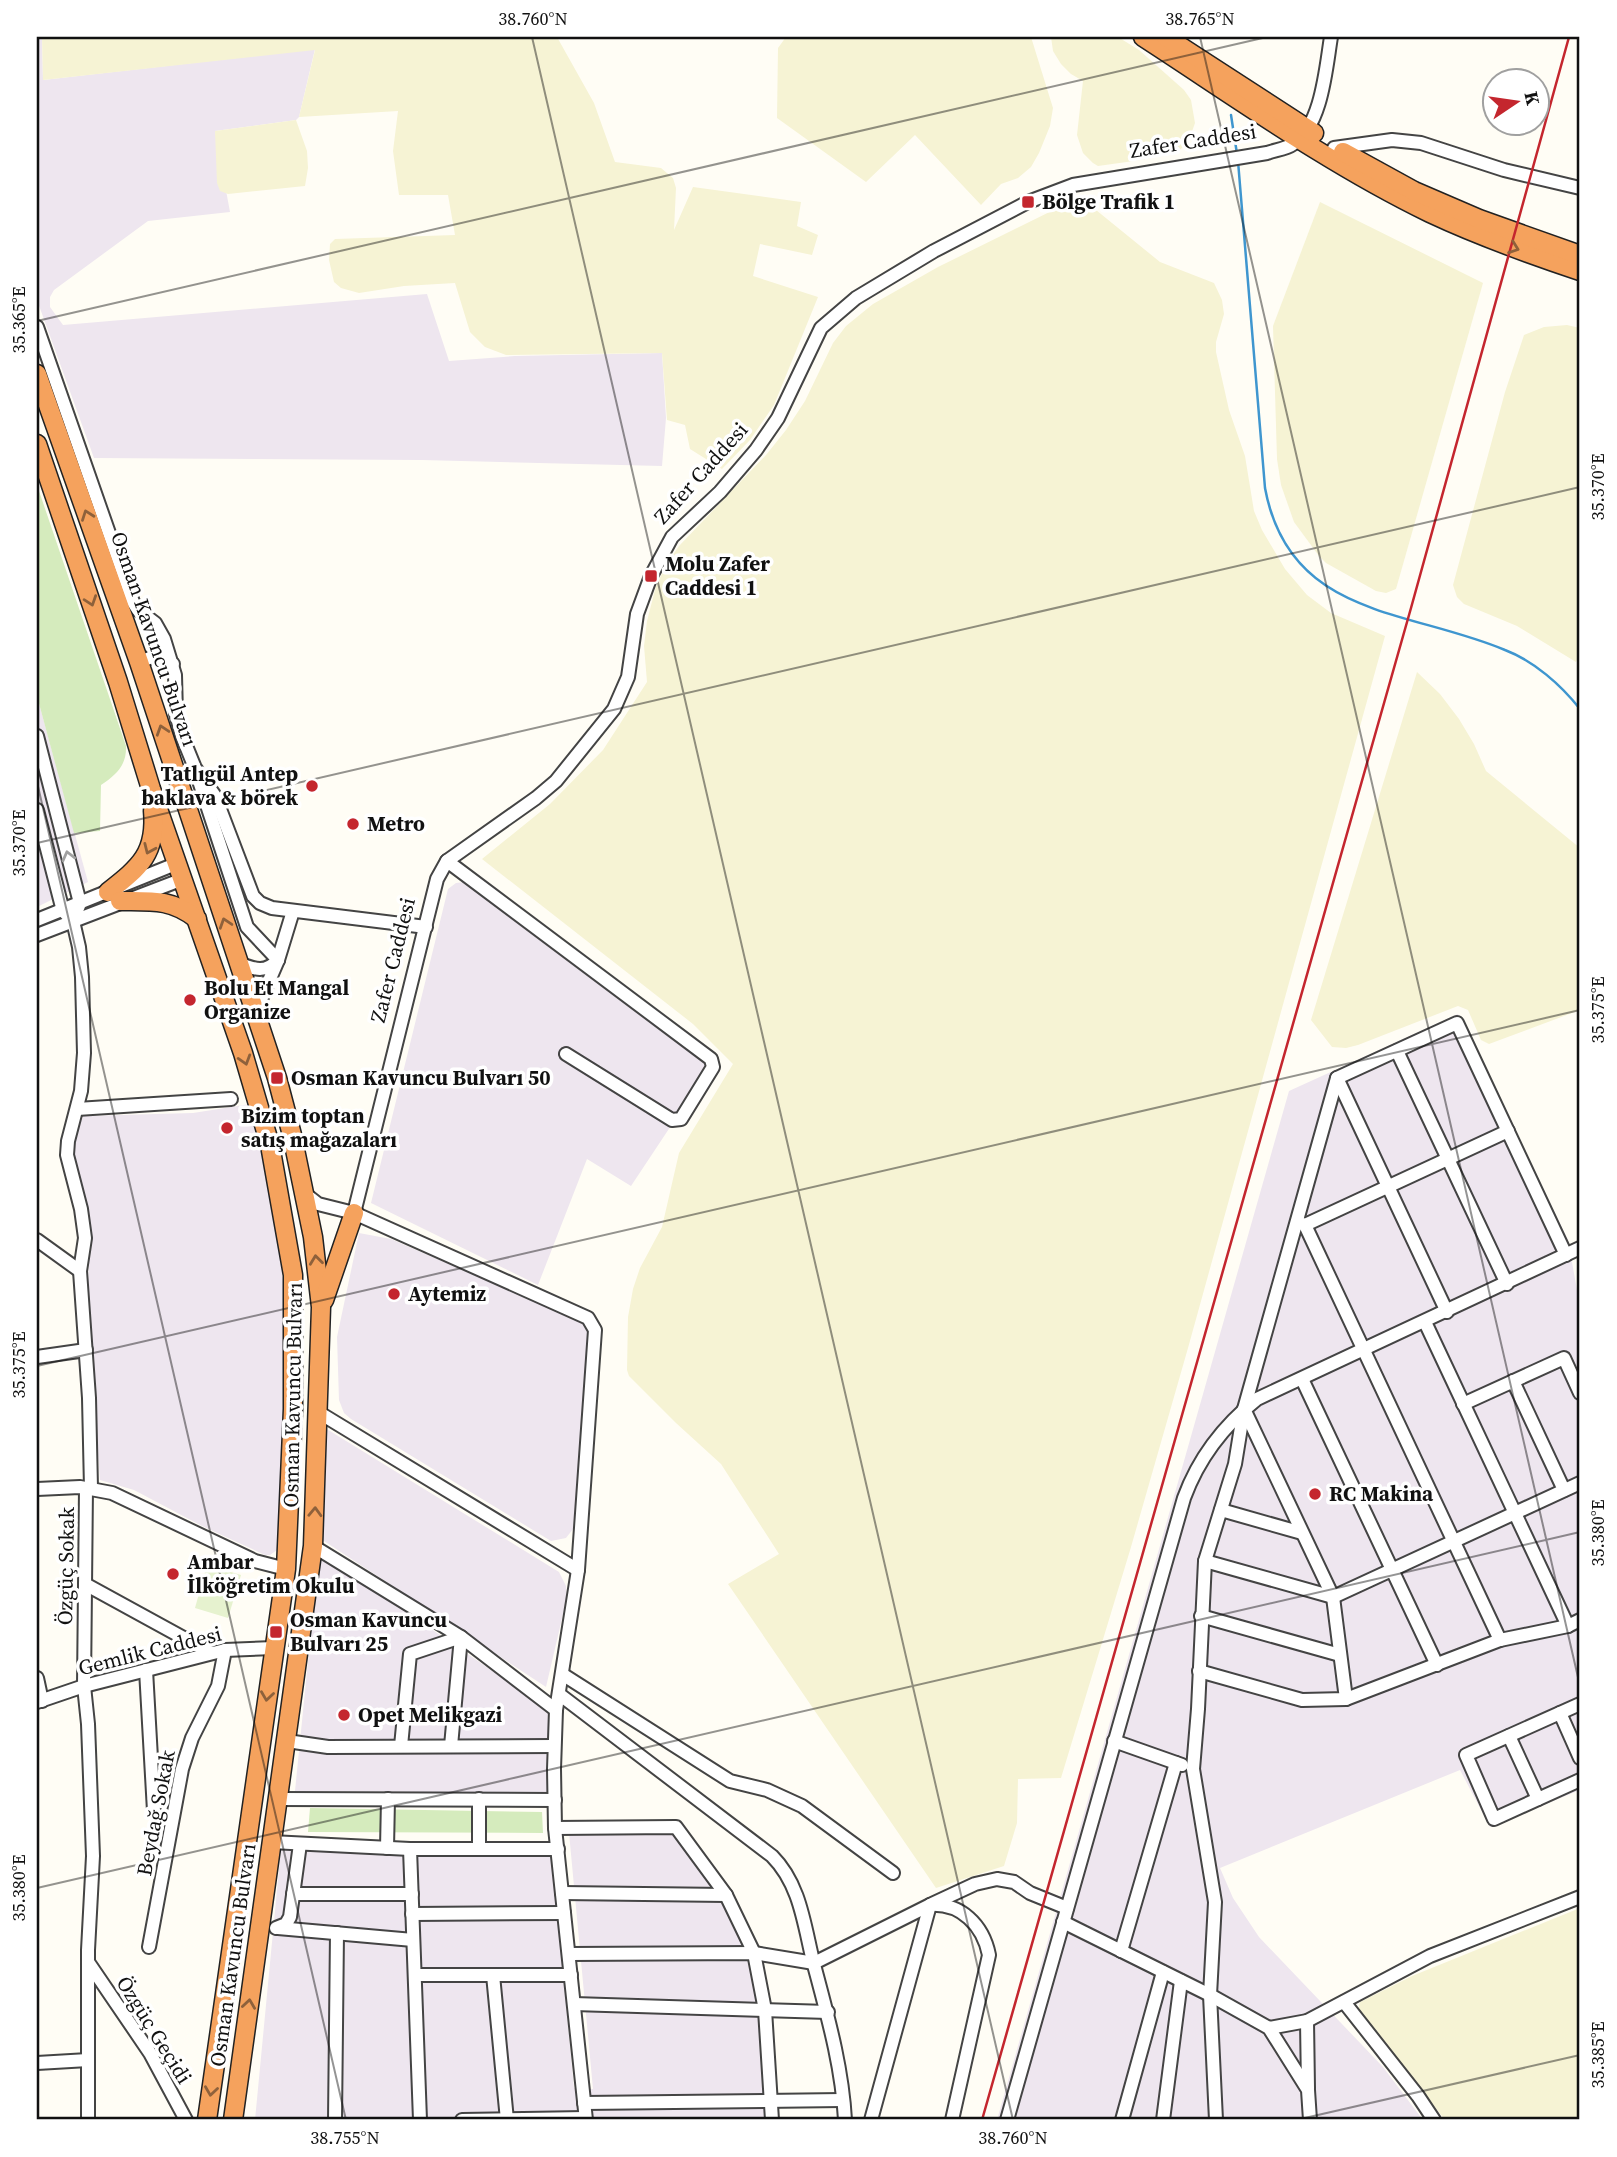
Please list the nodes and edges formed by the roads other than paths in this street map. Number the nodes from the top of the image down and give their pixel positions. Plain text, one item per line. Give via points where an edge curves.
1 (1143, 37) edge
2 (1166, 37) edge
3 (1331, 37) edge
4 (1206, 70) junction
5 (1303, 133) junction
6 (1334, 148) junction
7 (1580, 188) edge
8 (1580, 255) edge
9 (1552, 261) junction
10 (1580, 271) edge
11 (1580, 281) edge
12 (37, 327) edge
13 (37, 374) edge
14 (38, 454) edge
15 (42, 477) edge
16 (164, 639) junction
17 (147, 659) junction
18 (173, 664) junction
19 (37, 736) edge
20 (195, 768) junction
21 (151, 789) junction
22 (37, 810) edge
23 (40, 839) edge
24 (447, 861) junction
25 (203, 862) junction
26 (178, 865) junction
27 (114, 897) junction
28 (80, 903) junction
29 (63, 911) junction
30 (292, 911) junction
31 (197, 919) junction
32 (37, 920) edge
33 (73, 921) junction
34 (426, 927) junction
35 (37, 935) edge
36 (278, 960) junction
37 (238, 963) junction
38 (255, 1013) junction
39 (1397, 1051) junction
40 (566, 1054) dead end
41 (1337, 1078) junction
42 (231, 1099) dead end
43 (77, 1109) junction
44 (1508, 1131) junction
45 (1448, 1159) junction
46 (1388, 1186) junction
47 (304, 1193) junction
48 (354, 1213) junction
49 (1301, 1223) junction
50 (37, 1240) edge
51 (1580, 1248) edge
52 (1566, 1255) junction
53 (80, 1271) junction
54 (1507, 1284) junction
55 (321, 1307) junction
56 (1447, 1312) junction
57 (1425, 1322) junction
58 (86, 1350) junction
59 (1364, 1350) junction
60 (37, 1357) edge
61 (1302, 1378) junction
62 (1513, 1381) junction
63 (1580, 1393) edge
64 (1464, 1404) junction
65 (1244, 1409) junction
66 (318, 1412) junction
67 (1580, 1483) edge
68 (88, 1488) junction
69 (37, 1489) edge
70 (1564, 1490) junction
71 (1221, 1510) junction
72 (1515, 1513) junction
73 (1302, 1533) junction
74 (1454, 1541) junction
75 (313, 1546) junction
76 (1205, 1561) junction
77 (286, 1569) junction
78 (578, 1570) junction
79 (1392, 1570) junction
80 (85, 1584) junction
81 (1333, 1597) junction
82 (1201, 1616) junction
83 (1580, 1620) edge
84 (1568, 1626) junction
85 (461, 1637) junction
86 (1500, 1640) junction
87 (274, 1648) junction
88 (225, 1650) junction
89 (211, 1653) junction
90 (1340, 1655) junction
91 (1437, 1665) junction
92 (146, 1670) junction
93 (1199, 1671) junction
94 (562, 1674) junction
95 (37, 1678) edge
96 (84, 1686) junction
97 (559, 1694) junction
98 (1346, 1699) junction
99 (40, 1701) edge
100 (1580, 1704) edge
101 (291, 1710) junction
102 (556, 1710) junction
103 (1560, 1713) junction
104 (1509, 1736) junction
105 (287, 1741) junction
106 (1114, 1741) junction
107 (401, 1746) junction
108 (452, 1746) junction
109 (554, 1746) junction
110 (1580, 1758) edge
111 (1176, 1763) junction
112 (1193, 1769) junction
113 (1580, 1780) edge
114 (278, 1799) junction
115 (388, 1799) junction
116 (1538, 1799) junction
117 (479, 1800) junction
118 (555, 1800) junction
119 (154, 1811) dead end
120 (555, 1828) junction
121 (271, 1842) junction
122 (300, 1843) junction
123 (387, 1848) junction
124 (410, 1849) junction
125 (479, 1849) junction
126 (558, 1849) junction
127 (893, 1873) dead end
128 (562, 1893) junction
129 (293, 1894) junction
130 (412, 1894) junction
131 (726, 1895) junction
132 (1580, 1897) edge
133 (930, 1905) junction
134 (1067, 1909) junction
135 (564, 1913) junction
136 (412, 1914) junction
137 (1063, 1922) junction
138 (278, 1928) junction
139 (259, 1929) junction
140 (337, 1933) junction
141 (413, 1940) junction
142 (149, 1947) dead end
143 (1121, 1951) junction
144 (754, 1953) junction
145 (569, 1954) junction
146 (88, 1962) junction
147 (814, 1963) junction
148 (1163, 1972) junction
149 (415, 1975) junction
150 (493, 1975) junction
151 (571, 1975) junction
152 (1181, 1981) junction
153 (1210, 1995) junction
154 (1344, 2002) junction
155 (574, 2004) junction
156 (765, 2010) junction
157 (828, 2012) junction
158 (1307, 2021) junction
159 (1269, 2028) junction
160 (88, 2060) junction
161 (37, 2063) edge
162 (1308, 2090) junction
163 (843, 2100) junction
164 (771, 2101) junction
165 (584, 2103) junction
166 (1312, 2117) edge
167 (585, 2119) edge
168 (88, 2120) edge
169 (186, 2120) edge
170 (207, 2120) edge
171 (233, 2120) edge
172 (335, 2120) edge
173 (420, 2120) edge
174 (462, 2120) edge
175 (507, 2120) edge
176 (772, 2120) edge
177 (845, 2120) edge
178 (871, 2120) edge
179 (952, 2120) edge
180 (1007, 2120) edge
181 (1122, 2120) edge
182 (1163, 2120) edge
183 (1216, 2120) edge
184 (1434, 2120) edge

1 - 4 highway
2 - 4 highway
3 - 5 street via 1318,108
4 - 5 highway, Zafer Caddesi
5 - 6 highway, Zafer Caddesi
5 -> 9 highway, Zafer Caddesi via 1358,175 1431,214
5 - 24 street, Zafer Caddesi via 1293,145 1246,156 1073,184 934,251 838,312 821,328 778,418 756,450 672,537 638,614 628,677 614,709 556,781
6 - 7 street via 1392,140 1421,143
6 - 8 highway, Zafer Caddesi via 1414,191
9 - 10 highway, Zafer Caddesi
9 - 11 highway via 1558,270
12 - 16 street via 133,602
17 -> 13 highway, Osman Kavuncu Bulvarı
14 - 15 highway, Osman Kavuncu Bulvarı
15 -> 21 highway, Osman Kavuncu Bulvarı
16 - 17 street
16 - 18 street
17 - 18 street
25 -> 17 highway, Osman Kavuncu Bulvarı
18 - 20 street via 176,713
28 -> 19 street
20 - 30 street via 215,796 253,896 268,907
20 - 36 street via 242,916
21 - 26 highway, Osman Kavuncu Bulvarı
21 -> 27 highway via 155,830 150,849
22 - 23 street
23 - 29 street
24 - 34 street, Zafer Caddesi via 437,879
24 - 40 street via 711,1059 713,1067 681,1119 672,1121
25 - 26 highway
37 -> 25 highway, Osman Kavuncu Bulvarı
26 - 27 street
26 - 31 highway, Osman Kavuncu Bulvarı
27 - 28 street
27 - 31 highway via 174,904
27 - 33 street
28 - 29 street
28 - 33 street
29 - 32 street
29 - 33 street
30 - 34 street
30 - 36 street
31 -> 77 highway, Osman Kavuncu Bulvarı via 270,1146 293,1275
33 - 35 street
33 - 43 street, Özgüç Sokak via 80,957 85,1053
34 - 48 street, Zafer Caddesi
36 - 37 street via 263,970
36 - 38 street
37 - 38 highway, Osman Kavuncu Bulvarı
38 - 47 highway, Osman Kavuncu Bulvarı via 283,1101
39 - 41 street
39 - 44 street via 1457,1023
39 - 45 street
41 - 46 street
41 - 49 street
42 - 43 street
43 - 53 street, Özgüç Sokak via 66,1155 85,1238
44 - 45 street
44 - 52 street
45 - 46 street
45 - 54 street
46 - 49 street
46 - 56 street
47 - 48 street via 318,1204
55 -> 47 highway, Osman Kavuncu Bulvarı
48 - 55 highway
48 - 78 street via 591,1322 596,1338
49 - 59 street
49 - 65 street
50 - 53 street
51 - 52 street
52 - 54 street
53 - 58 street, Özgüç Sokak
54 - 56 street
55 - 66 highway, Osman Kavuncu Bulvarı
56 - 57 street
57 - 59 street
57 - 64 street
58 - 60 street
58 - 68 street, Özgüç Sokak
59 - 61 street
59 - 74 street
61 - 65 street
61 - 79 street
62 - 63 street via 1564,1358
62 - 64 street
62 - 70 street
64 - 72 street
65 - 71 street via 1236,1464
65 - 73 street
65 - 106 street via 1210,1446 1189,1485
75 -> 66 highway, Osman Kavuncu Bulvarı
66 - 78 street
67 - 70 street
68 - 69 street
68 - 77 street via 123,1496 255,1561
68 - 80 street, Özgüç Sokak
70 - 72 street
71 - 73 street
71 - 76 street
72 - 74 street
72 - 84 street
73 - 81 street
74 - 79 street
74 - 86 street
75 - 85 street
75 - 101 highway, Osman Kavuncu Bulvarı
76 - 81 street
76 - 82 street
77 - 87 highway, Osman Kavuncu Bulvarı
77 - 101 highway via 294,1577 282,1668
78 - 94 street
79 - 81 street
79 - 91 street
80 - 89 street
80 - 96 street, Özgüç Sokak
81 - 90 street
82 - 90 street
82 - 93 street
83 - 84 street
84 - 86 street
85 - 102 street
85 - 107 street via 410,1654
85 - 108 street
86 - 91 street
87 - 88 street, Gemlik Caddesi
87 -> 170 highway, Osman Kavuncu Bulvarı
88 - 89 street, Gemlik Caddesi
88 - 142 street, Beydağ Sokak via 218,1686 182,1769
89 - 92 street, Gemlik Caddesi
90 - 98 street
91 - 98 street
92 - 96 street, Gemlik Caddesi
92 - 119 street
93 - 98 street via 1302,1700
93 - 112 street
94 - 97 street
94 - 127 street via 730,1781 802,1806
95 - 99 street
96 - 99 street, Gemlik Caddesi
96 - 146 street, Özgüç Sokak via 93,1856
97 - 102 street
97 - 147 street via 778,1862 795,1891
100 - 103 street
101 - 105 highway, Osman Kavuncu Bulvarı
102 - 109 street
103 - 104 street
103 - 110 street
104 - 116 street
104 - 116 street via 1466,1755 1494,1819
105 - 107 street via 328,1747
105 - 114 highway, Osman Kavuncu Bulvarı
106 - 111 street
106 - 134 street
107 - 108 street
108 - 109 street
109 - 118 street
111 - 112 street
111 - 143 street
112 - 153 street via 1215,1902
113 - 116 street
114 - 115 street
114 - 121 highway, Osman Kavuncu Bulvarı
115 - 117 street
115 - 123 street
117 - 118 street
117 - 125 street
118 - 120 street
120 - 126 street
120 - 131 street via 676,1826
121 - 122 street
121 - 139 highway, Osman Kavuncu Bulvarı
122 - 123 street
122 - 129 street
123 - 124 street
124 - 125 street
124 - 130 street
125 - 126 street
126 - 128 street
128 - 131 street
128 - 135 street
129 - 130 street
129 - 138 street via 290,1917
130 - 136 street
131 - 144 street
132 - 154 street via 1430,1956
133 - 134 street via 975,1884 997,1880 1014,1882
133 - 147 street
133 - 178 street
133 - 179 street via 951,1907 970,1918 983,1935 989,1955
134 - 137 street
135 - 136 street
135 - 145 street
136 - 141 street
137 - 143 street
137 - 180 street
138 - 139 street
138 - 140 street
171 -> 139 highway, Osman Kavuncu Bulvarı
140 - 141 street
140 - 172 street
141 - 149 street
143 - 148 street
144 - 145 street
144 - 147 street
144 - 156 street
145 - 151 street
146 - 160 street, Özgüç Sokak
146 - 169 street, Özgüç Geçidi via 150,2053
147 - 157 street
148 - 152 street
148 - 181 street
149 - 150 street
149 - 173 street
150 - 151 street
150 - 175 street
151 - 155 street
152 - 153 street
152 - 182 street
153 - 159 street
153 - 183 street
154 - 158 street
154 - 184 street
155 - 156 street
155 - 165 street
156 - 157 street
156 - 164 street
157 - 163 street
158 - 159 street
158 - 162 street
159 - 162 street
160 - 161 street
160 - 168 street, Özgüç Sokak
162 - 166 street
163 - 164 street
163 - 177 street
164 - 165 street
164 - 176 street
165 - 167 street
167 - 175 street
174 - 175 street

